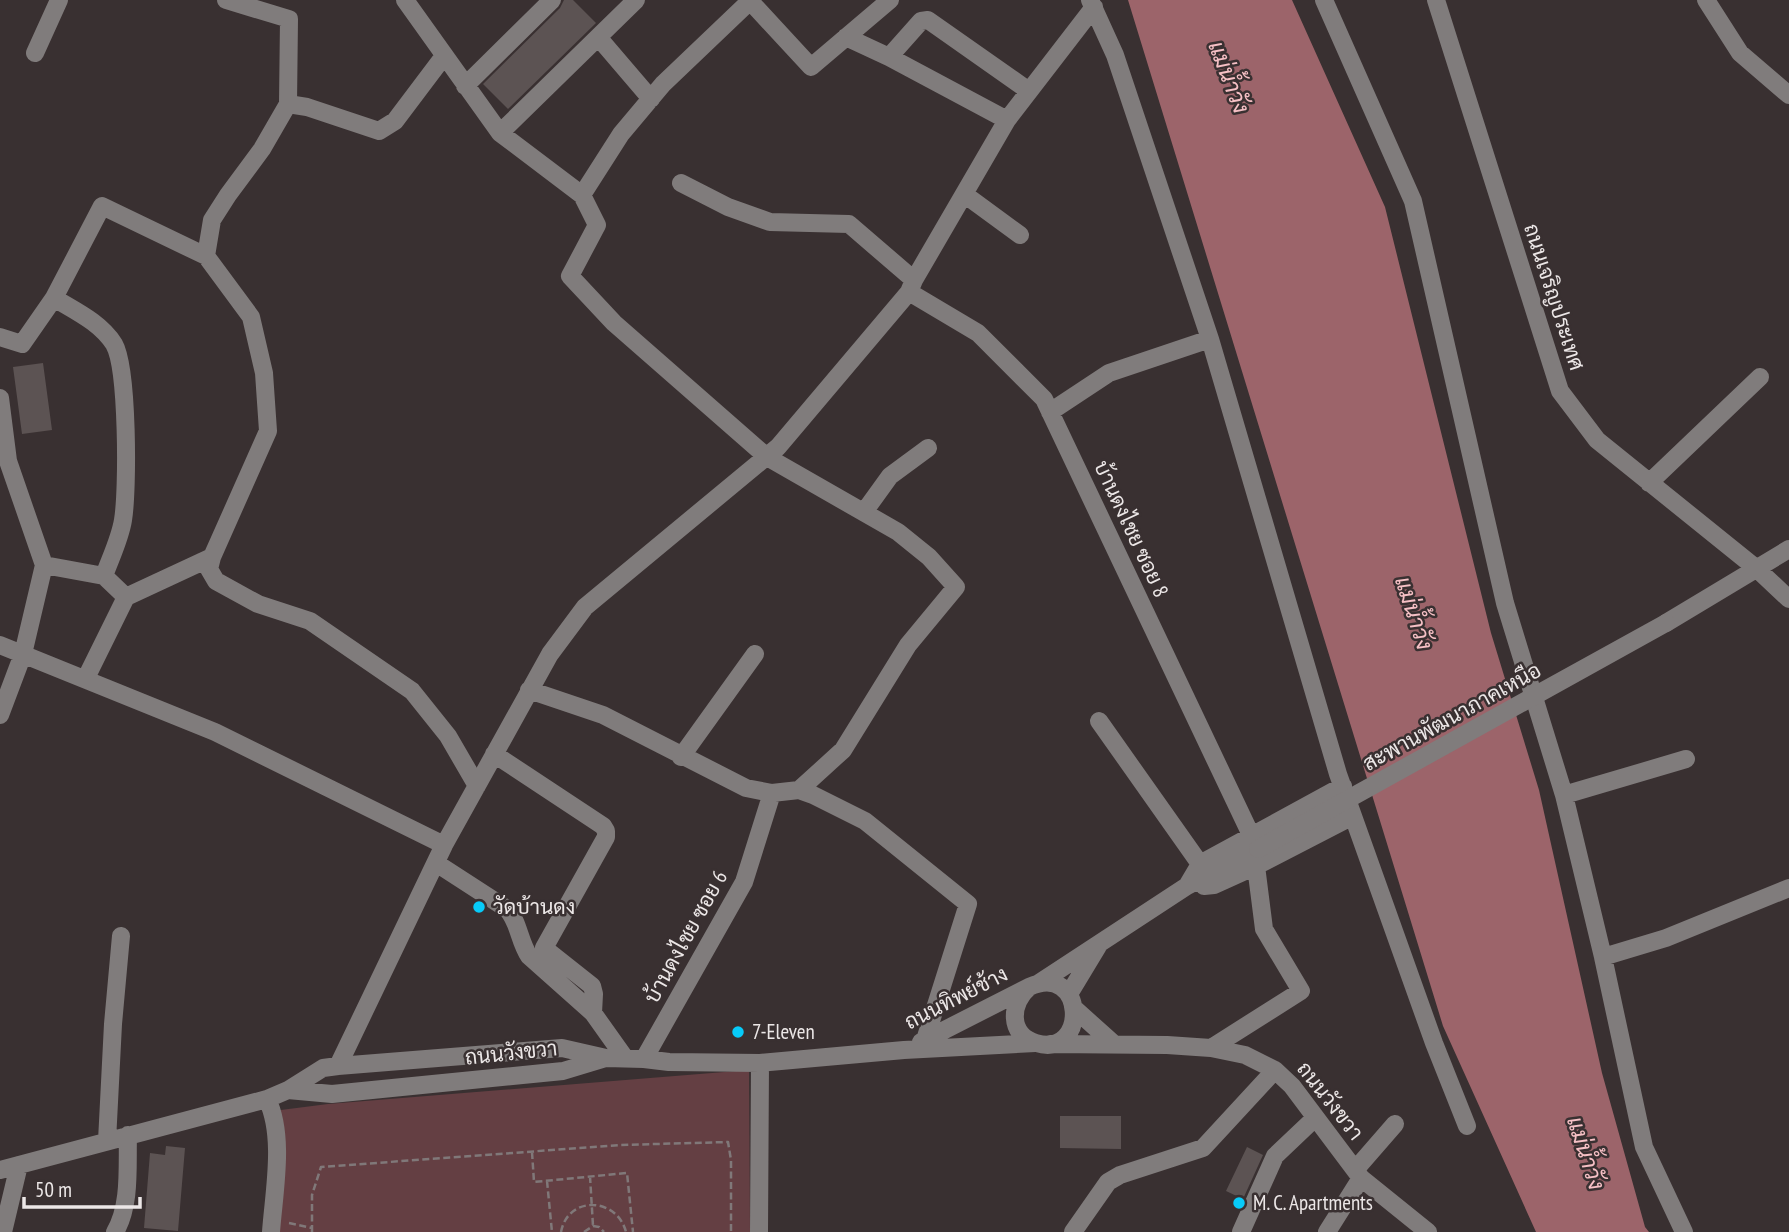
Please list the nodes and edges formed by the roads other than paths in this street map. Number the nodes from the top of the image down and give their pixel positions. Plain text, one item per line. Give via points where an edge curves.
1 (59, 0) edge
2 (226, 0) edge
3 (405, 0) edge
4 (552, 0) edge
5 (636, 0) edge
6 (890, 0) edge
7 (1325, 0) edge
8 (1436, 0) edge
9 (1706, 0) edge
10 (750, 1) edge
11 (1092, 4) edge
12 (598, 37) junction
13 (846, 37) junction
14 (35, 53) dead end
15 (444, 55) junction
16 (889, 57) junction
17 (465, 86) junction
18 (1029, 91) junction
19 (1789, 95) edge
20 (650, 99) junction
21 (288, 104) junction
22 (1007, 120) junction
23 (500, 132) junction
24 (681, 183) dead end
25 (964, 194) junction
26 (582, 195) junction
27 (1020, 235) dead end
28 (206, 256) junction
29 (912, 286) junction
30 (54, 298) junction
31 (0, 337) edge
32 (1210, 339) junction
33 (1760, 377) dead end
34 (0, 398) edge
35 (1050, 412) junction
36 (928, 448) dead end
37 (767, 457) junction
38 (1649, 482) junction
39 (864, 512) junction
40 (1789, 549) edge
41 (212, 557) junction
42 (44, 565) junction
43 (1757, 569) junction
44 (104, 576) junction
45 (126, 597) junction
46 (1789, 599) edge
47 (0, 645) edge
48 (23, 654) junction
49 (755, 654) dead end
50 (86, 678) junction
51 (529, 690) junction
52 (0, 715) edge
53 (1099, 721) dead end
54 (494, 754) junction
55 (681, 757) junction
56 (1686, 759) dead end
57 (477, 786) junction
58 (1343, 786) junction
59 (799, 790) junction
60 (772, 793) junction
61 (1564, 795) junction
62 (1353, 816) junction
63 (444, 845) junction
64 (1255, 850) junction
65 (436, 863) junction
66 (1200, 864) junction
67 (1187, 886) junction
68 (1789, 888) edge
69 (121, 936) dead end
70 (1099, 943) junction
71 (1602, 957) junction
72 (1034, 985) junction
73 (1072, 1002) junction
74 (593, 1013) junction
75 (925, 1040) junction
76 (1042, 1044) junction
77 (1115, 1045) junction
78 (1211, 1048) junction
79 (904, 1050) junction
80 (606, 1058) junction
81 (625, 1058) junction
82 (645, 1059) junction
83 (760, 1063) junction
84 (338, 1066) junction
85 (1275, 1070) junction
86 (288, 1090) junction
87 (267, 1099) junction
88 (1315, 1118) junction
89 (1395, 1124) dead end
90 (1467, 1126) dead end
91 (128, 1135) junction
92 (107, 1141) junction
93 (19, 1165) junction
94 (0, 1170) edge
95 (1358, 1174) junction
96 (272, 1227) edge
97 (3, 1232) edge
98 (116, 1232) edge
99 (759, 1232) edge
100 (1073, 1232) edge
101 (1241, 1232) edge
102 (1327, 1232) edge
103 (1428, 1232) edge
104 (1685, 1232) edge

1 - 14 street
2 - 21 street via 289,19
3 - 15 street
4 - 17 street
5 - 12 street
6 - 13 street
7 - 61 street via 1413,201 1505,603
8 - 38 street, ถนนเจริญประเทศ via 1560,391 1597,440
9 - 19 street via 1740,53
10 - 13 street via 811,67
10 - 20 street
11 - 18 street
11 - 32 street via 1115,55
12 - 20 street
12 - 23 street
13 - 16 street
15 - 17 street
15 - 21 street via 395,121 379,131
16 - 18 street via 921,21 928,20
16 - 22 street
17 - 23 street
18 - 22 street
20 - 26 street
21 - 28 street via 212,220
22 - 25 street
23 - 26 street
24 - 29 street, บ้านดงไชย ซอย 8 via 770,222 849,224
25 - 27 street
25 - 29 street
26 - 37 street via 597,225 570,276 614,323
28 - 30 street via 102,206
28 - 41 street via 251,317 264,373 268,431
29 - 35 street, บ้านดงไชย ซอย 8 via 978,333 1044,399
29 - 37 street
30 - 31 street via 22,344
30 - 44 street via 99,326 115,345 122,371 123,521
32 - 35 street via 1109,373
32 - 58 street
33 - 38 street
34 - 42 street via 8,461
35 - 64 street, บ้านดงไชย ซอย 8
36 - 39 street via 890,476
37 - 39 street
37 - 51 street via 585,607
38 - 43 street, ถนนเจริญประเทศ
39 - 59 street via 929,557 956,587 908,645 843,750
40 - 43 street, สะพานพัฒนาภาคเหนือ
41 - 45 street
41 - 57 street via 209,569 216,581 258,604 310,621 412,691
42 - 44 street
42 - 48 street
43 - 46 street, ถนนเจริญประเทศ
43 - 64 street, สะพานพัฒนาภาคเหนือ, bridge
44 - 45 street
45 - 50 street
47 - 48 street
48 - 50 street
48 - 52 street
49 - 55 street
50 - 63 street via 215,733
51 - 54 street
51 - 55 street via 603,715
53 - 66 street
54 - 57 street
54 - 74 street via 606,831 544,948 592,986
55 - 60 street via 746,788
56 - 61 street
57 - 63 street
58 - 62 street
58 - 64 street
59 - 60 street
59 - 75 street via 865,821 968,904
60 - 82 street, บ้านดงไชย ซอย 6 via 744,882
61 - 71 street
62 - 64 street
62 - 90 street
63 - 65 street
64 - 66 street
64 - 67 street, ถนนทิพย์ช้าง
64 - 78 street, บ้านดงไชย ซอย 8 via 1264,929 1301,991
65 - 74 street via 507,909 529,956
65 - 84 street
66 - 67 street
67 - 70 street, ถนนทิพย์ช้าง
68 - 71 street via 1666,938
69 - 92 street
70 - 72 street, ถนนทิพย์ช้าง
70 - 73 street
71 - 104 street via 1644,1147
72 - 73 street via 1060,987
72 - 75 street, ถนนทิพย์ช้าง
72 - 76 street via 1016,1002 1015,1022 1026,1038
73 - 76 street via 1075,1022 1070,1032 1061,1040
73 - 77 street
74 - 81 street
75 - 79 street, ถนนทิพย์ช้าง
76 - 77 street, ถนนวังขวา
76 - 79 street, ถนนวังขวา
77 - 78 street, ถนนวังขวา
78 - 85 street, ถนนวังขวา via 1245,1055
79 - 83 street, ถนนวังขวา
80 - 81 street, ถนนวังขวา
80 - 84 street via 562,1048
80 - 86 street, ถนนวังขวา via 563,1072 332,1094
81 - 82 street, ถนนวังขวา
82 - 83 street, ถนนวังขวา
83 - 99 street
84 - 86 street via 323,1068
85 - 88 street, ถนนวังขวา
85 - 100 street via 1203,1148 1108,1182
86 - 87 street, ถนนวังขวา
87 - 91 street, ถนนวังขวา
87 - 96 street via 277,1131
88 - 95 street, ถนนวังขวา
88 - 101 street via 1275,1156
89 - 95 street
91 - 92 street, ถนนวังขวา
91 - 98 street via 124,1208
92 - 93 street, ถนนวังขวา
93 - 94 street, ถนนวังขวา
93 - 97 street
95 - 102 street
95 - 103 street, ถนนวังขวา

